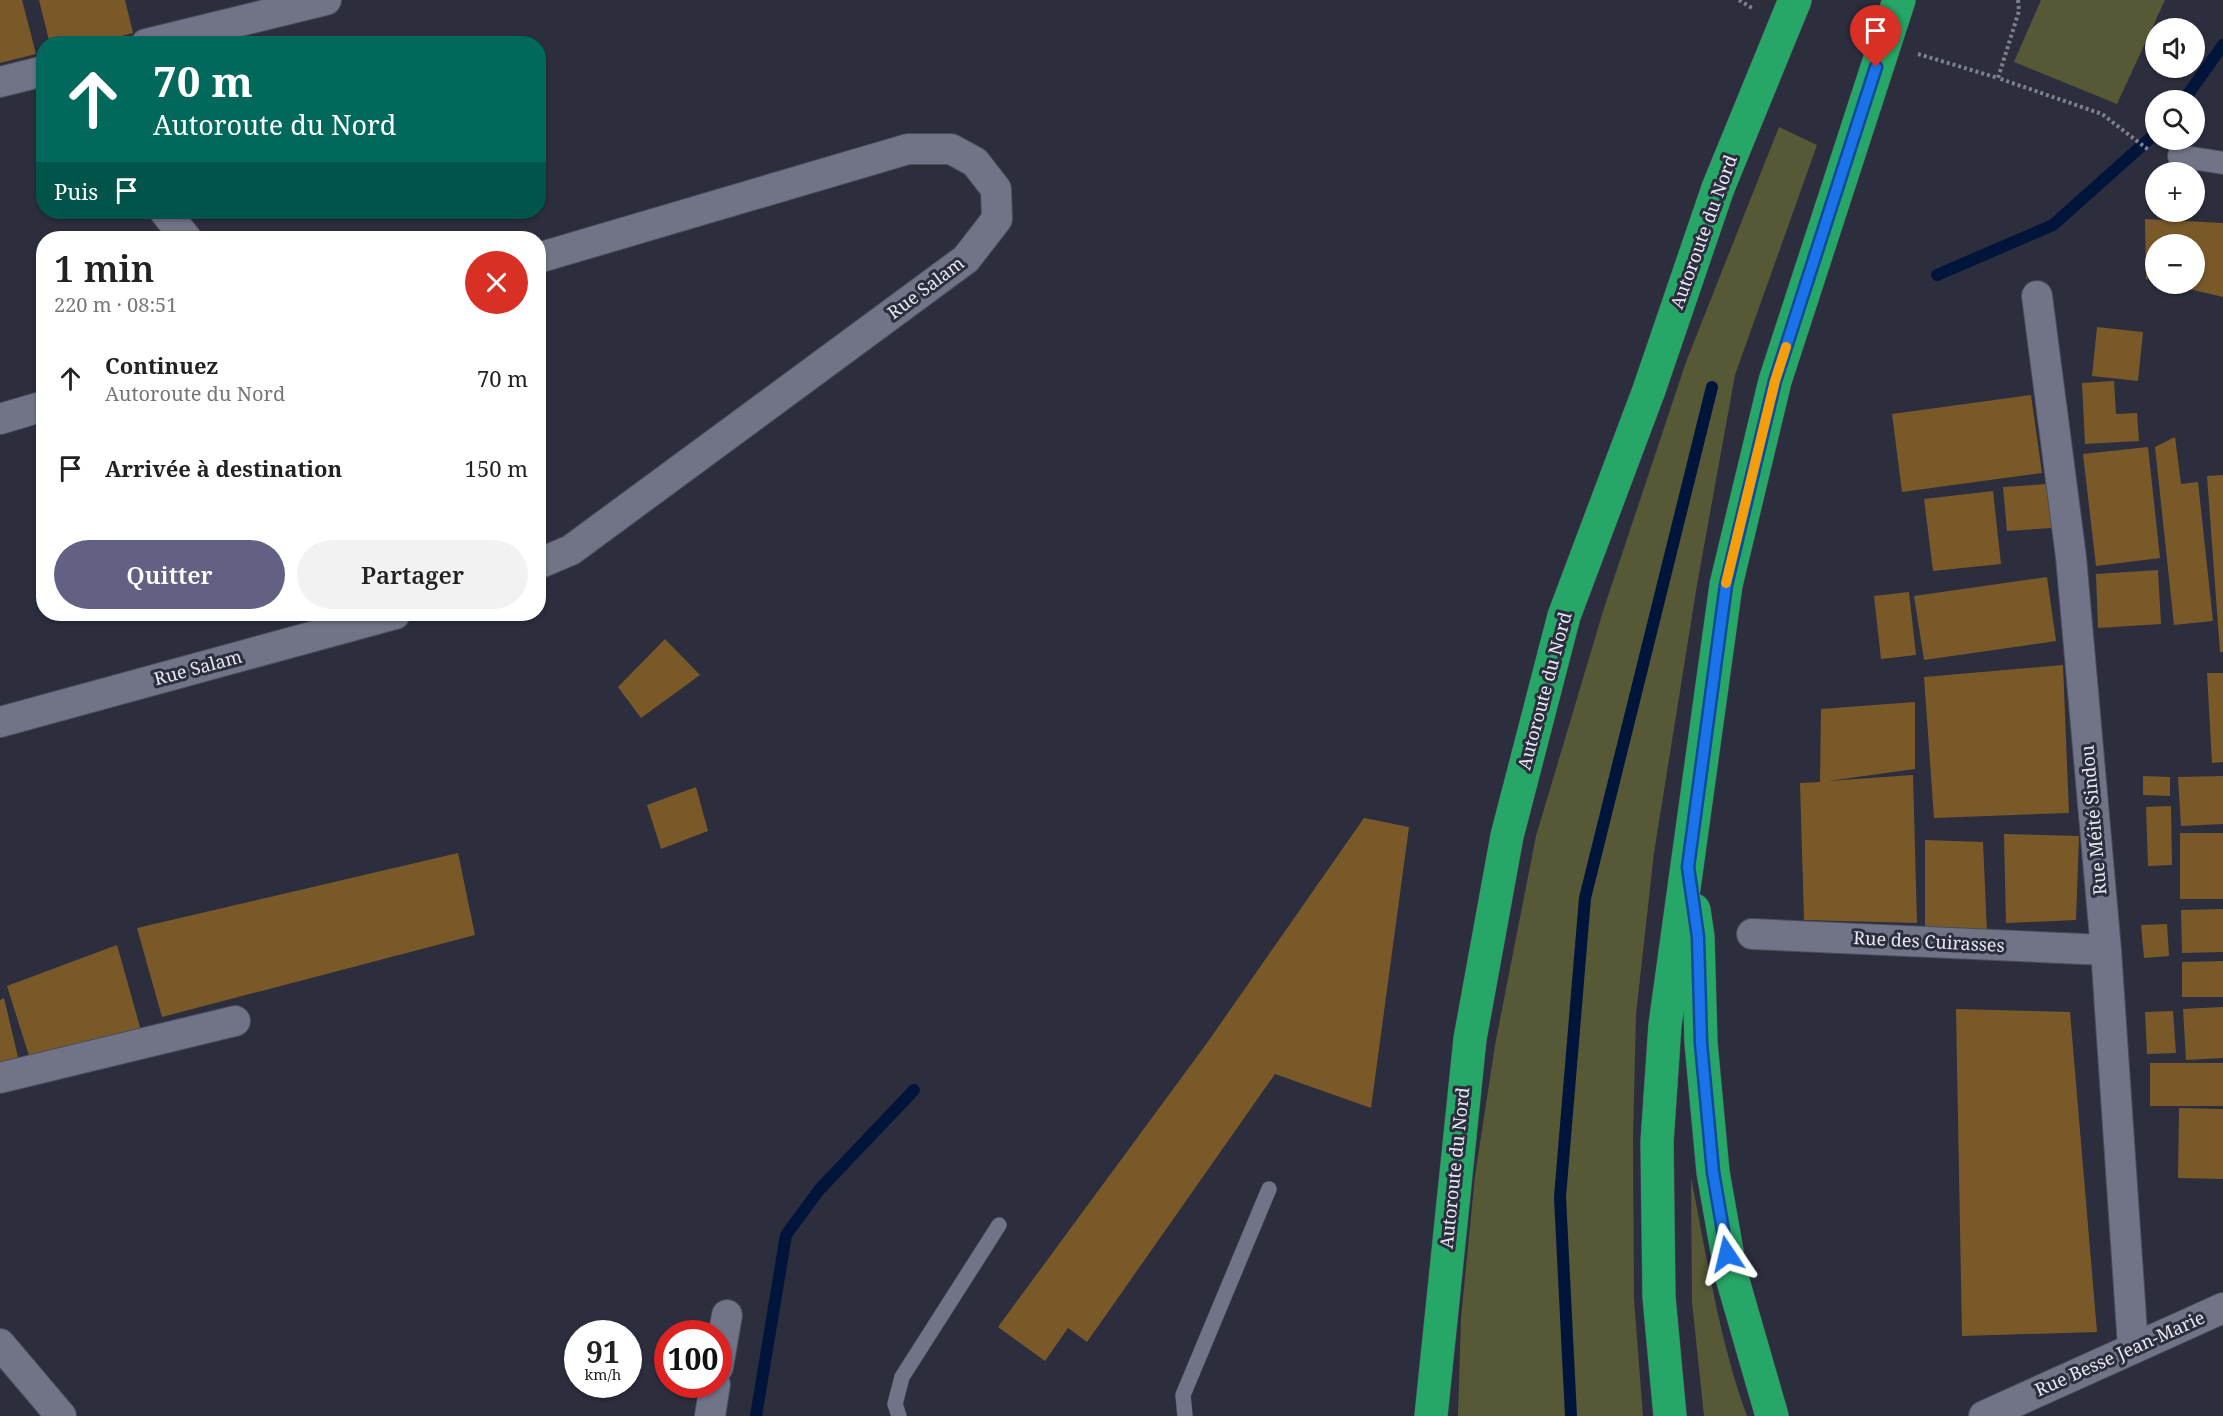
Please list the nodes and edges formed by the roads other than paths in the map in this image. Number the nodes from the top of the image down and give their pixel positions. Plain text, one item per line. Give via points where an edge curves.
1 (326, 0) edge
2 (1795, 0) edge
3 (1899, 0) edge
4 (179, 36) edge
5 (36, 73) edge
6 (0, 82) edge
7 (2180, 156) dead end
8 (2223, 163) edge
9 (171, 219) edge
10 (180, 231) edge
11 (546, 256) edge
12 (2037, 296) dead end
13 (36, 408) edge
14 (0, 419) edge
15 (546, 561) edge
16 (369, 621) edge
17 (0, 722) edge
18 (1688, 867) junction
19 (1752, 934) dead end
20 (2106, 950) junction
21 (235, 1020) dead end
22 (0, 1078) edge
23 (1269, 1189) dead end
24 (999, 1225) dead end
25 (2223, 1308) edge
26 (727, 1315) dead end
27 (726, 1320) edge
28 (0, 1344) edge
29 (2133, 1347) junction
30 (713, 1398) edge
31 (62, 1416) edge
32 (710, 1416) edge
33 (899, 1416) edge
34 (1185, 1416) edge
35 (1431, 1416) edge
36 (1670, 1416) edge
37 (1772, 1416) edge
38 (1984, 1416) edge

1 - 4 street
2 - 35 highway, Autoroute du Nord via 1718,188 1649,390 1564,616 1507,836 1470,1039
3 - 18 highway via 1769,404 1726,585
5 - 6 street
7 - 8 street
9 - 10 street
11 - 15 street, Rue Salam via 908,149 951,149 975,162 996,189 997,219 966,259 571,550
12 - 20 street, Rue Méité Sindou via 2071,557
13 - 14 street
16 - 17 street, Rue Salam
18 - 36 highway via 1665,1025 1657,1142 1659,1297
18 - 37 highway via 1698,937 1701,1043 1713,1172 1731,1274
19 - 20 street, Rue des Cuirasses
20 - 29 street, Rue Méité Sindou
21 - 22 street
23 - 34 lane via 1183,1395
24 - 33 lane via 902,1377 895,1404
25 - 29 street, Rue Besse Jean-Marie
26 - 27 street
28 - 31 street
29 - 38 street, Rue Besse Jean-Marie
30 - 32 street

